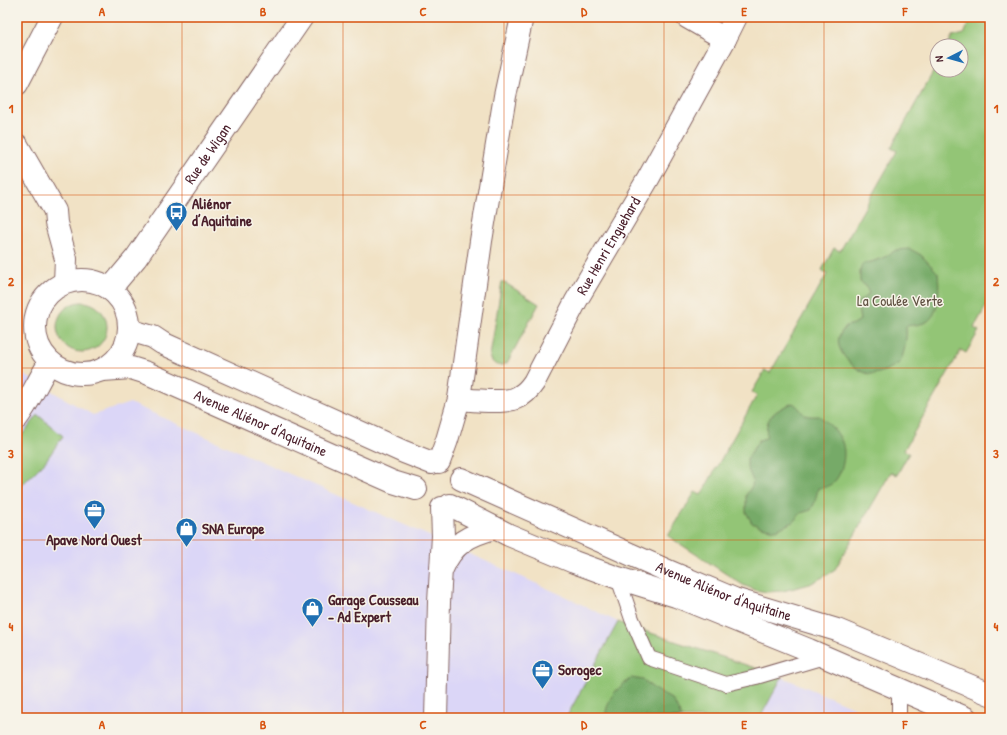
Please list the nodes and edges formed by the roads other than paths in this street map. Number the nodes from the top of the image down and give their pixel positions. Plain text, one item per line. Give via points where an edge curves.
1 (52, 17) edge
2 (302, 17) edge
3 (522, 17) edge
4 (687, 17) edge
5 (736, 17) edge
6 (724, 39) junction
7 (17, 84) edge
8 (17, 145) edge
9 (65, 282) junction
10 (110, 289) junction
11 (129, 330) junction
12 (50, 362) junction
13 (103, 370) junction
14 (459, 399) junction
15 (17, 418) edge
16 (435, 462) junction
17 (461, 479) junction
18 (416, 489) junction
19 (446, 507) junction
20 (495, 528) junction
21 (441, 570) junction
22 (618, 578) junction
23 (824, 657) junction
24 (899, 690) junction
25 (990, 694) edge
26 (436, 718) edge
27 (900, 718) edge
28 (966, 718) edge

1 - 7 street
2 - 10 street, Rue de Wigan via 136,258
3 - 14 street via 505,96 481,241
4 - 6 street
5 - 6 street, Rue Henri Enguehard
6 - 14 street, Rue Henri Enguehard via 648,179 576,301 534,382 517,398
8 - 9 street via 55,211 66,259
9 - 10 street, Avenue Aliénor d'Aquitaine via 91,280
9 - 12 street, Avenue Aliénor d'Aquitaine via 47,294 39,307 34,328 37,344
10 - 11 street, Avenue Aliénor d'Aquitaine via 125,307
11 - 13 street, Avenue Aliénor d'Aquitaine via 122,353
11 - 16 street, Avenue Aliénor d'Aquitaine via 153,337 404,452
12 - 13 street, Avenue Aliénor d'Aquitaine via 59,369 75,374 92,374
12 - 15 street
13 - 18 street, Avenue Aliénor d'Aquitaine via 131,368 147,373 392,482
14 - 16 street via 447,440
16 - 17 street, Avenue Aliénor d'Aquitaine via 453,466
16 - 18 street via 419,473
17 - 19 street via 460,494
17 - 25 street, Avenue Aliénor d'Aquitaine via 734,599 837,630
18 - 19 street, Avenue Aliénor d'Aquitaine via 425,504
19 - 20 street, Avenue Aliénor d'Aquitaine
19 - 21 street
20 - 21 street via 469,536 460,543
20 - 22 street, Avenue Aliénor d'Aquitaine
21 - 26 street
22 - 23 street, Avenue Aliénor d'Aquitaine via 676,596
22 - 23 lane via 648,658 726,684
23 - 24 street, Avenue Aliénor d'Aquitaine
24 - 27 lane
24 - 28 street, Avenue Aliénor d'Aquitaine

